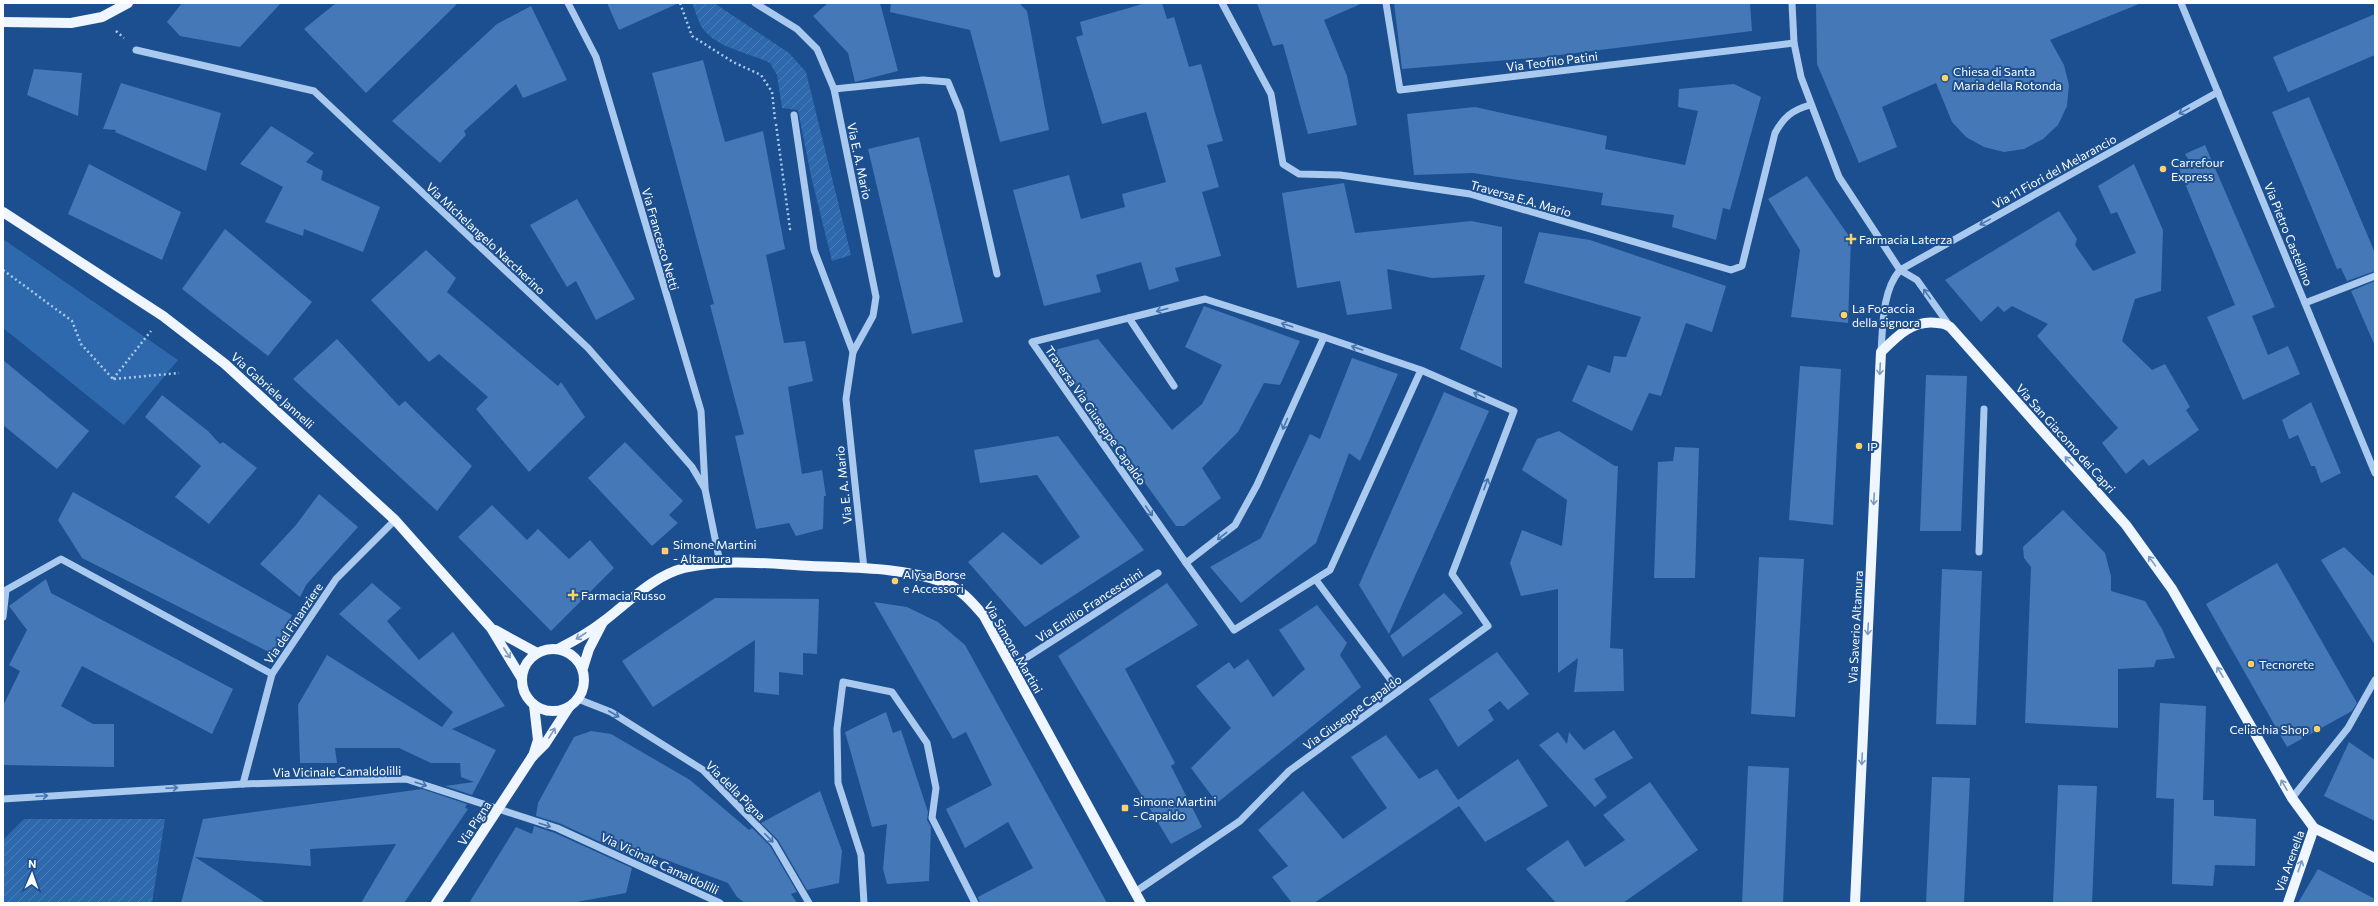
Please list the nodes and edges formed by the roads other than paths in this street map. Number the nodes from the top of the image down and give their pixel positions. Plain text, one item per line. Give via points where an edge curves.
1 (128, 3) edge
2 (568, 3) edge
3 (755, 3) edge
4 (1222, 3) edge
5 (1386, 3) edge
6 (1792, 3) edge
7 (2181, 3) edge
8 (3, 22) edge
9 (1794, 43) junction
10 (136, 50) road end
11 (834, 89) junction
12 (2218, 92) junction
13 (1810, 105) junction
14 (794, 115) dead end
15 (3, 212) edge
16 (1900, 270) junction
17 (997, 274) dead end
18 (2375, 276) edge
19 (2305, 303) junction
20 (1129, 318) junction
21 (1949, 325) junction
22 (1324, 337) junction
23 (853, 352) junction
24 (1881, 352) junction
25 (1420, 370) junction
26 (1174, 386) dead end
27 (1984, 409) dead end
28 (2375, 473) edge
29 (705, 489) junction
30 (395, 520) junction
31 (1472, 520) joint
32 (1979, 552) dead end
33 (720, 563) junction
34 (1186, 563) junction
35 (864, 569) junction
36 (1158, 573) dead end
37 (1316, 580) junction
38 (3, 617) edge
39 (603, 622) junction
40 (491, 628) junction
41 (558, 649) junction
42 (537, 653) junction
43 (1012, 667) junction
44 (583, 668) junction
45 (272, 674) junction
46 (522, 679) junction
47 (2375, 680) edge
48 (1399, 691) junction
49 (578, 699) junction
50 (534, 704) junction
51 (569, 707) junction
52 (532, 758) junction
53 (243, 784) junction
54 (2292, 798) junction
55 (3, 799) edge
56 (2314, 828) junction
57 (2375, 858) edge
58 (1135, 892) junction
59 (436, 903) edge
60 (720, 903) edge
61 (809, 903) edge
62 (864, 903) edge
63 (975, 903) edge
64 (1141, 903) edge
65 (1855, 903) edge
66 (2288, 903) edge

1 - 8 main road via 102,17 71,23
2 - 29 street, Via Francesco Netti via 596,57 701,411
3 - 11 street, Via E. A. Mario via 797,29 817,49
4 - 13 street, Traversa E.A. Mario via 1271,94 1283,164 1299,174 1340,175 1470,194 1731,270 1742,266 1776,133 1782,119 1795,110
5 - 9 street, Via Teofilo Patini via 1400,90
6 - 9 street, Via San Giacomo dei Capri
7 - 12 street, Via Pietro Castellino
9 - 13 street, Via San Giacomo dei Capri
10 - 29 street, Via Michelangelo Naccherino via 314,91 588,348 692,467
11 - 17 street via 923,80 948,82 960,111
11 - 23 street, Via E. A. Mario via 876,297 873,316
12 -> 16 street, Via 11 Fiori del Melarancio
12 - 19 street, Via Pietro Castellino
13 - 16 street, Via San Giacomo dei Capri via 1839,177
14 - 23 street via 814,250
15 - 30 main road, Via Gabriele Jannelli via 163,316 225,364
21 -> 16 street, Via San Giacomo dei Capri via 1917,280
16 - 24 street, Via Saverio Altamura via 1891,280
18 - 19 street
19 - 28 street, Via Pietro Castellino
22 -> 20 street, Traversa Via Giuseppe Capaldo via 1205,299
20 - 26 street
20 -> 34 street, Traversa Via Giuseppe Capaldo via 1032,342
21 - 24 main road via 1929,322 1910,327
54 -> 21 main road, Via San Giacomo dei Capri via 2172,589 2126,525
25 -> 22 street, Traversa Via Giuseppe Capaldo
22 -> 34 street via 1257,485 1235,525
23 - 35 street, Via E. A. Mario via 846,385 846,418
24 -> 65 main road, Via Saverio Altamura
31 -> 25 street, Traversa Via Giuseppe Capaldo via 1514,411
25 - 37 street via 1330,570
27 - 32 street
29 - 33 street, Via Michelangelo Naccherino
30 - 40 main road, Via Gabriele Jannelli
30 - 45 street, Via del Finanziere via 336,579
31 - 48 street, Via Giuseppe Capaldo via 1452,574 1488,626
33 - 35 main road, Via Simone Martini
33 - 39 main road, Via Simone Martini via 684,568 654,582
34 - 37 street via 1234,630
35 - 43 main road, Via Simone Martini via 908,574 943,582 957,589 972,601 984,616
36 - 43 street, Via Emilio Franceschini
37 - 48 street
38 - 45 street via 6,590 61,559
39 -> 41 main road, Via Simone Martini
39 - 44 main road, Via Simone Martini via 589,649
40 - 42 main road, Via Gabriele Jannelli
40 -> 46 main road, Via Gabriele Jannelli
41 - 42 main road via 547,649
41 - 44 main road via 568,652
42 - 46 main road via 529,660
43 - 58 main road, Via Simone Martini
44 - 49 main road via 584,689
45 - 53 street, Via del Finanziere
46 - 50 main road via 523,689
47 - 54 street via 2348,728
48 - 58 street, Via Giuseppe Capaldo via 1289,771 1240,821
49 - 51 main road
49 -> 61 street, Via della Pigna via 611,712 703,770 774,843
50 - 51 main road via 552,711
50 - 52 main road, Via Pigna via 538,740
52 -> 51 main road, Via Pigna via 545,744
52 - 59 main road, Via Pigna, bridge
55 -> 53 street, Via Vicinale Camaldolilli
53 -> 60 street, Via Vicinale Camaldolilli via 406,779 557,828
54 - 56 main road, Via San Giacomo dei Capri
56 - 57 main road, Via San Giacomo dei Capri
66 -> 56 main road, Via Arenella
58 - 64 main road, Via Simone Martini
62 - 63 street via 861,855 838,783 837,729 843,682 892,692 927,743 936,788 932,818

